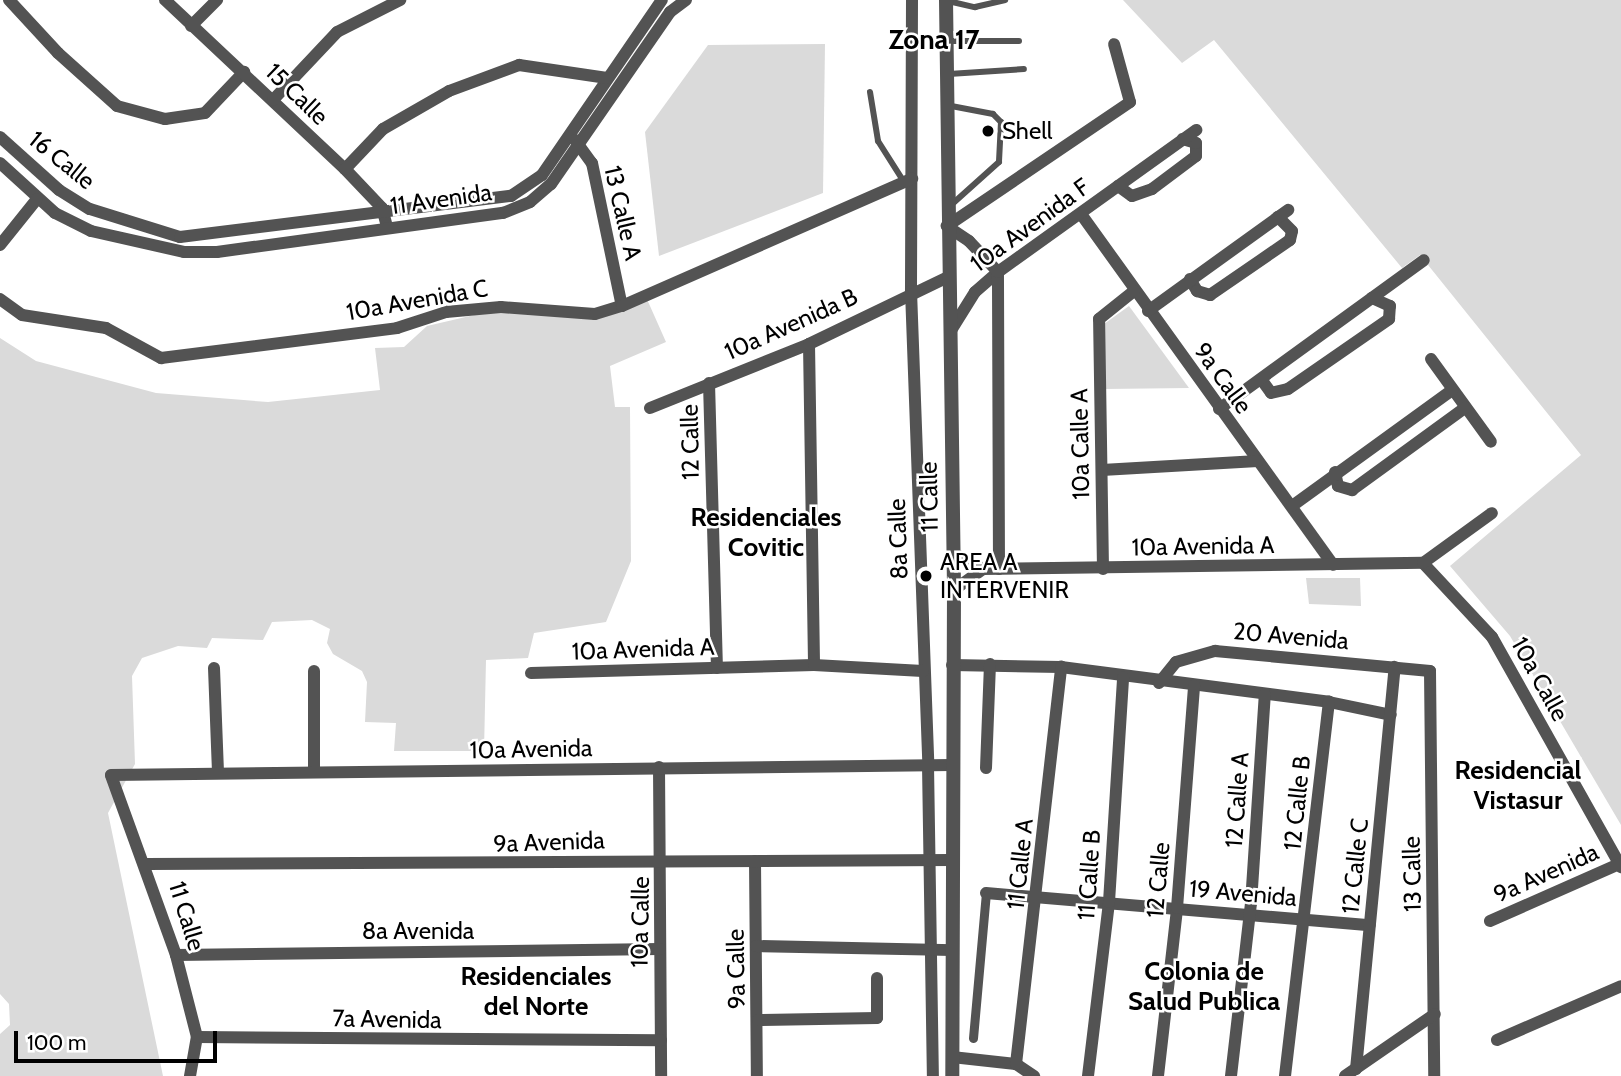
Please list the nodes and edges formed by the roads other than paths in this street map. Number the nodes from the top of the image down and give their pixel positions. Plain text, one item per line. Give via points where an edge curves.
1 (9, 0) edge
2 (165, 0) edge
3 (216, 0) edge
4 (400, 0) edge
5 (686, 0) edge
6 (912, 0) edge
7 (933, 0) edge
8 (946, 0) edge
9 (1005, 0) edge
10 (659, 1) edge
11 (191, 26) junction
12 (946, 41) junction
13 (1019, 41) dead end
14 (1114, 44) dead end
15 (1024, 69) dead end
16 (244, 72) junction
17 (946, 75) junction
18 (607, 78) junction
19 (870, 92) dead end
20 (273, 100) junction
21 (946, 105) junction
22 (1196, 130) dead end
23 (569, 135) junction
24 (0, 137) edge
25 (1183, 139) junction
26 (580, 145) junction
27 (16, 151) junction
28 (1, 164) edge
29 (345, 169) junction
30 (908, 180) junction
31 (1118, 186) junction
32 (37, 199) junction
33 (382, 208) junction
34 (946, 208) junction
35 (1080, 214) junction
36 (947, 226) junction
37 (387, 228) junction
38 (180, 237) joint
39 (0, 245) edge
40 (184, 252) joint
41 (1424, 260) dead end
42 (998, 272) junction
43 (948, 277) junction
44 (1190, 279) junction
45 (911, 291) junction
46 (1134, 291) junction
47 (1372, 298) junction
48 (0, 299) edge
49 (622, 306) junction
50 (1148, 311) junction
51 (948, 336) junction
52 (809, 344) junction
53 (1431, 359) dead end
54 (1261, 379) junction
55 (709, 383) junction
56 (1452, 390) junction
57 (650, 408) dead end
58 (1465, 408) junction
59 (1219, 409) junction
60 (1491, 442) dead end
61 (1258, 461) junction
62 (1102, 470) junction
63 (1335, 472) junction
64 (1292, 506) junction
65 (1492, 513) dead end
66 (953, 553) junction
67 (1423, 563) junction
68 (1333, 565) junction
69 (983, 569) junction
70 (999, 569) junction
71 (1103, 569) junction
72 (954, 590) junction
73 (990, 664) junction
74 (814, 665) junction
75 (952, 665) junction
76 (1061, 667) junction
77 (1395, 667) junction
78 (214, 668) dead end
79 (717, 668) junction
80 (314, 671) dead end
81 (923, 671) junction
82 (1430, 671) joint
83 (531, 673) dead end
84 (1123, 677) junction
85 (1158, 683) junction
86 (1194, 686) junction
87 (1265, 694) junction
88 (1329, 702) junction
89 (1391, 715) junction
90 (928, 765) junction
91 (951, 765) junction
92 (659, 768) junction
93 (986, 768) dead end
94 (218, 771) junction
95 (314, 771) junction
96 (111, 775) joint
97 (661, 860) junction
98 (929, 860) junction
99 (952, 860) junction
100 (755, 861) junction
101 (147, 864) junction
102 (1620, 865) edge
103 (986, 893) joint
104 (1038, 894) junction
105 (1109, 902) junction
106 (1177, 908) junction
107 (1250, 915) junction
108 (1305, 920) junction
109 (1490, 921) dead end
110 (1370, 925) junction
111 (756, 946) junction
112 (660, 948) junction
113 (929, 950) junction
114 (953, 950) junction
115 (176, 955) junction
116 (877, 978) dead end
117 (1621, 986) edge
118 (1435, 1014) junction
119 (758, 1020) junction
120 (197, 1038) junction
121 (973, 1038) dead end
122 (661, 1040) junction
123 (1496, 1040) dead end
124 (952, 1057) junction
125 (1016, 1064) junction
126 (1350, 1073) edge
127 (190, 1076) edge
128 (661, 1076) edge
129 (757, 1076) edge
130 (933, 1076) edge
131 (953, 1076) edge
132 (1034, 1076) edge
133 (1088, 1076) edge
134 (1158, 1076) edge
135 (1231, 1076) edge
136 (1285, 1076) edge
137 (1434, 1076) edge

1 - 16 street via 58,53 117,106 165,119 205,113
2 - 11 street, 15 Calle
3 - 11 street
4 - 20 street via 337,32
5 - 26 street, 11 Avenida via 670,12
6 - 30 street, 8a Calle
7 - 8 street
8 - 9 lane via 975,7
8 - 12 street, 11 Calle
10 - 18 street, 11 Avenida
11 - 16 street, 15 Calle
12 - 13 lane
12 - 17 street, 11 Calle
14 - 36 street via 1130,102
15 - 17 lane
16 - 20 street, 15 Calle
17 - 21 street, 11 Calle
18 - 23 street, 11 Avenida
18 - 29 street via 519,65 449,91 383,129
19 - 30 lane via 878,141
20 - 29 street, 15 Calle
21 - 34 street, 11 Calle
21 - 34 lane via 993,114 1001,122 1001,146 999,162
22 - 25 street, 10a Avenida F
23 - 26 street, 13 Calle A
23 - 33 street, 11 Avenida via 542,175 511,195
24 - 27 street, 16 Calle
25 - 31 street, 10a Avenida F
25 - 31 street, 10a Avenida F via 1196,143 1196,156 1152,189 1132,196
26 - 37 street, 11 Avenida via 551,184 530,202 503,213
26 - 49 street, 13 Calle A via 592,163
27 - 28 street
27 - 38 street, 16 Calle via 59,190 90,209
28 - 32 street, 16 Calle
29 - 33 street, 15 Calle
30 - 45 street, 8a Calle
30 - 49 street, 10a Avenida C
31 - 35 street, 10a Avenida F
32 - 39 street
32 - 40 street, 16 Calle via 91,231
33 - 37 street, 15 Calle
33 - 38 street, 11 Avenida
34 - 36 street, 11 Calle
35 - 42 street, 10a Avenida F
35 - 46 street, 9a Calle
36 - 42 street via 969,241
36 - 43 street, 11 Calle
37 - 40 street, 11 Avenida
41 - 47 street
42 - 51 street, 10a Avenida F via 975,292
42 - 70 street
43 - 45 street, 10a Avenida B
43 - 51 street, 11 Calle
44 - 44 street via 1282,213 1292,231 1290,240 1210,295 1197,291
44 - 50 street
45 - 52 street, 10a Avenida B
45 - 81 street, 8a Calle
46 - 50 street, 9a Calle
46 - 62 street, 10a Calle A via 1099,318
47 - 54 street
47 - 54 street via 1390,306 1389,319 1288,389 1271,393
48 - 49 street, 10a Avenida C via 22,315 106,328 161,358 397,328 446,312 501,307 595,314
50 - 59 street, 9a Calle
51 - 66 street, 11 Calle
52 - 55 street, 10a Avenida B
52 - 74 street
53 - 56 street
54 - 59 street
55 - 57 street, 10a Avenida B
55 - 79 street, 12 Calle
56 - 58 street
56 - 63 street
58 - 60 street
58 - 63 street via 1352,490 1338,486
59 - 61 street, 9a Calle
61 - 62 street
61 - 64 street, 9a Calle
62 - 71 street, 10a Calle A
63 - 64 street
64 - 68 street, 9a Calle
65 - 67 street
66 - 69 street, 10a Avenida A
66 - 72 street, 11 Calle
67 - 68 street, 10a Avenida A
67 - 102 street, 10a Calle via 1492,637
68 - 71 street, 10a Avenida A
69 - 70 street, 10a Avenida A
69 - 72 street
70 - 71 street, 10a Avenida A
72 - 75 street, 11 Calle
73 - 75 street
73 - 76 street
73 - 93 street
74 - 79 street, 10a Avenida A
74 - 81 street, 10a Avenida A
75 - 91 street, 11 Calle
76 - 84 street
76 - 104 street, 11 Calle A
77 - 82 street, 20 Avenida
77 - 85 street, 20 Avenida via 1216,651 1176,662
77 - 89 street, 12 Calle C
78 - 94 street
79 - 83 street, 10a Avenida A
80 - 95 street
81 - 90 street, 8a Calle
82 - 118 street, 13 Calle
84 - 85 street
84 - 105 street, 11 Calle B
85 - 86 street
86 - 87 street
86 - 106 street, 12 Calle
87 - 88 street
87 - 107 street, 12 Calle A
88 - 89 street
88 - 108 street, 12 Calle B
89 - 110 street, 12 Calle C
90 - 91 street, 10a Avenida
90 - 92 street, 10a Avenida
90 - 98 street, 8a Calle
91 - 99 street, 11 Calle
92 - 95 street, 10a Avenida
92 - 97 street, 10a Calle
94 - 95 street, 10a Avenida
94 - 96 street, 10a Avenida
96 - 101 street, 11 Calle
97 - 100 street, 9a Avenida
97 - 101 street, 9a Avenida via 483,865
97 - 112 street, 10a Calle
98 - 99 street, 9a Avenida
98 - 100 street, 9a Avenida
98 - 113 street, 8a Calle
99 - 114 street, 11 Calle
100 - 111 street, 9a Calle
101 - 115 street, 11 Calle
102 - 109 street, 9a Avenida
103 - 104 street, 19 Avenida
103 - 121 street
104 - 105 street, 19 Avenida
104 - 125 street, 11 Calle A
105 - 106 street, 19 Avenida
105 - 133 street, 11 Calle B
106 - 107 street, 19 Avenida
106 - 134 street, 12 Calle
107 - 108 street, 19 Avenida
107 - 135 street, 12 Calle A
108 - 110 street, 19 Avenida
108 - 136 street, 12 Calle B
110 - 126 street, 12 Calle C
111 - 113 street
111 - 119 street, 9a Calle
112 - 115 street, 8a Avenida
112 - 122 street, 10a Calle
113 - 114 street
113 - 130 street, 8a Calle
114 - 124 street, 11 Calle
115 - 120 street, 11 Calle
116 - 119 street via 877,1018
117 - 123 street
118 - 126 street
118 - 137 street, 13 Calle
119 - 129 street, 9a Calle
120 - 122 street, 7a Avenida
120 - 127 street, 11 Calle
122 - 128 street, 10a Calle
124 - 125 street
124 - 131 street, 11 Calle
125 - 132 street

